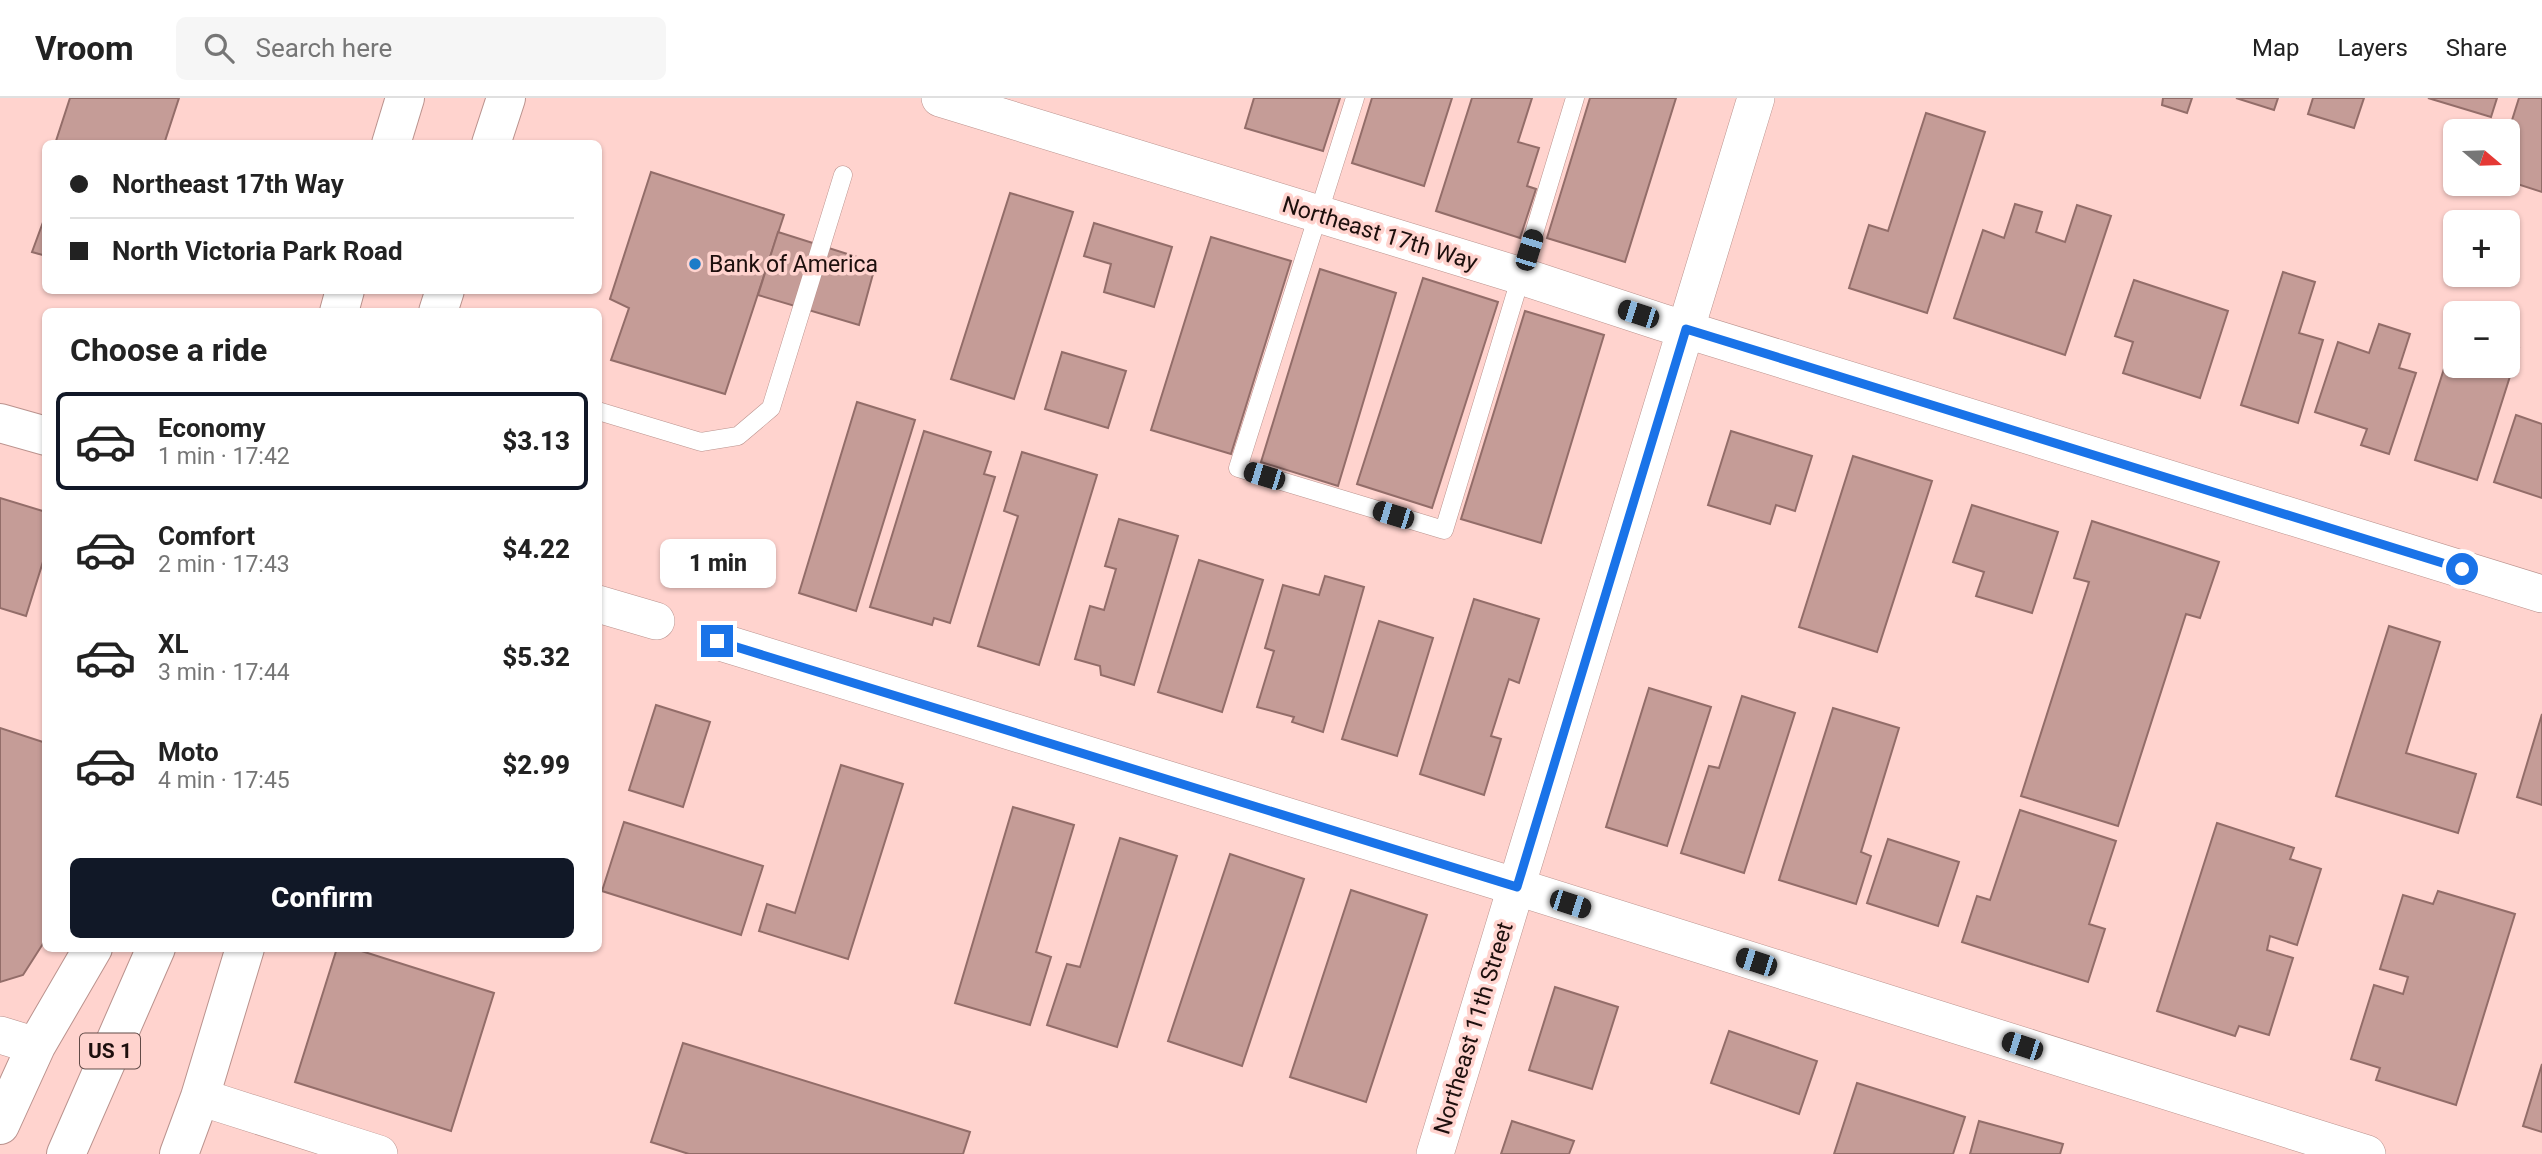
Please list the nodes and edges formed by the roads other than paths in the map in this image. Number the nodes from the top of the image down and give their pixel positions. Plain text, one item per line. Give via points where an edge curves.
1 (405, 98) edge
2 (506, 98) edge
3 (940, 98) edge
4 (1355, 98) edge
5 (1575, 98) edge
6 (1756, 98) edge
7 (392, 140) edge
8 (492, 140) edge
9 (843, 175) dead end
10 (1318, 215) junction
11 (1521, 276) junction
12 (1686, 329) junction
13 (602, 412) edge
14 (0, 422) edge
15 (42, 435) edge
16 (2542, 594) edge
17 (602, 605) edge
18 (656, 621) dead end
19 (717, 641) dead end
20 (1517, 887) junction
21 (91, 952) edge
22 (154, 952) edge
23 (244, 952) edge
24 (0, 1035) edge
25 (36, 1046) junction
26 (0, 1125) edge
27 (189, 1134) edge
28 (66, 1154) edge
29 (379, 1154) edge
30 (1435, 1154) edge
31 (2367, 1154) edge

1 - 7 main road
2 - 8 main road
3 - 10 street, Northeast 17th Way
4 - 10 lane
5 - 11 lane
6 - 12 street, Northeast 11th Street
9 - 13 lane via 771,408 738,436 701,442
10 - 11 street, Northeast 17th Way
10 - 11 lane via 1238,468 1444,530
11 - 12 street, Northeast 17th Way
12 - 16 street, Northeast 17th Way
12 - 20 street, Northeast 11th Street
14 - 15 main road
17 - 18 street
19 - 20 street
20 - 30 street, Northeast 11th Street
20 - 31 street
21 - 25 main road
22 - 28 main road, US 1
23 - 27 main road
24 - 25 street
25 - 26 main road
27 - 29 street

